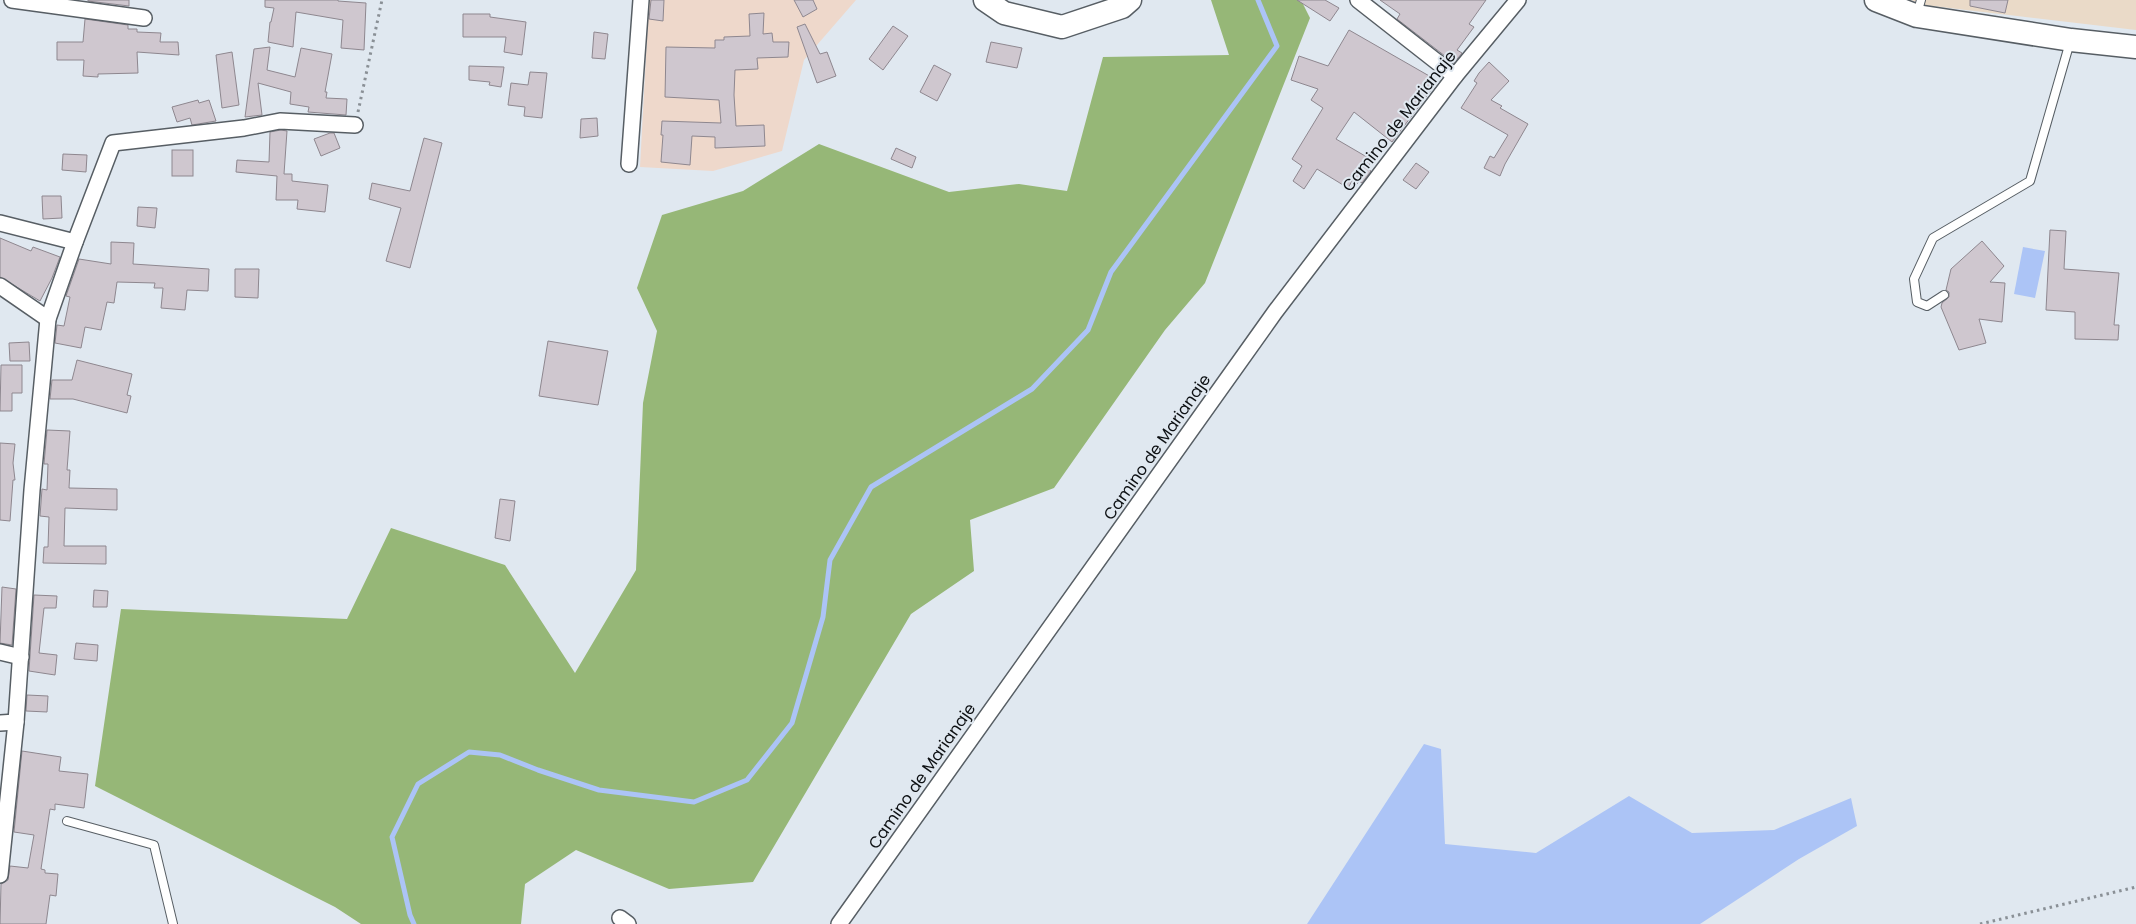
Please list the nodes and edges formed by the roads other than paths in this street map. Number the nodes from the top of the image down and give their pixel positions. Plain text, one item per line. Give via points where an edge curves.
1 (12, 0) edge
2 (641, 0) edge
3 (985, 0) edge
4 (1130, 0) edge
5 (1358, 0) edge
6 (1518, 0) edge
7 (1876, 0) edge
8 (1919, 8) edge
9 (144, 18) dead end
10 (2071, 40) junction
11 (2136, 47) edge
12 (1455, 76) junction
13 (355, 125) road end
14 (628, 164) dead end
15 (0, 223) edge
16 (75, 242) junction
17 (0, 286) edge
18 (1944, 295) dead end
19 (48, 319) junction
20 (0, 652) edge
21 (21, 657) junction
22 (0, 722) edge
23 (16, 722) junction
24 (67, 821) dead end
25 (0, 875) edge
26 (173, 924) edge
27 (839, 924) edge

1 - 9 street
2 - 14 street
3 - 4 street via 1004,13 1062,27 1122,7
5 - 12 street
6 - 12 street, Camino de Marianaje
7 - 8 street
8 - 10 street
10 - 11 street
10 - 18 lane via 2030,181 1933,238 1914,279 1917,302 1927,306
12 - 27 street, Camino de Marianaje via 1275,312
13 - 16 street via 280,122 113,142
15 - 16 street
16 - 19 street
17 - 19 street
19 - 21 street
20 - 21 street
21 - 23 street
22 - 23 street
23 - 25 street
24 - 26 lane via 154,845

